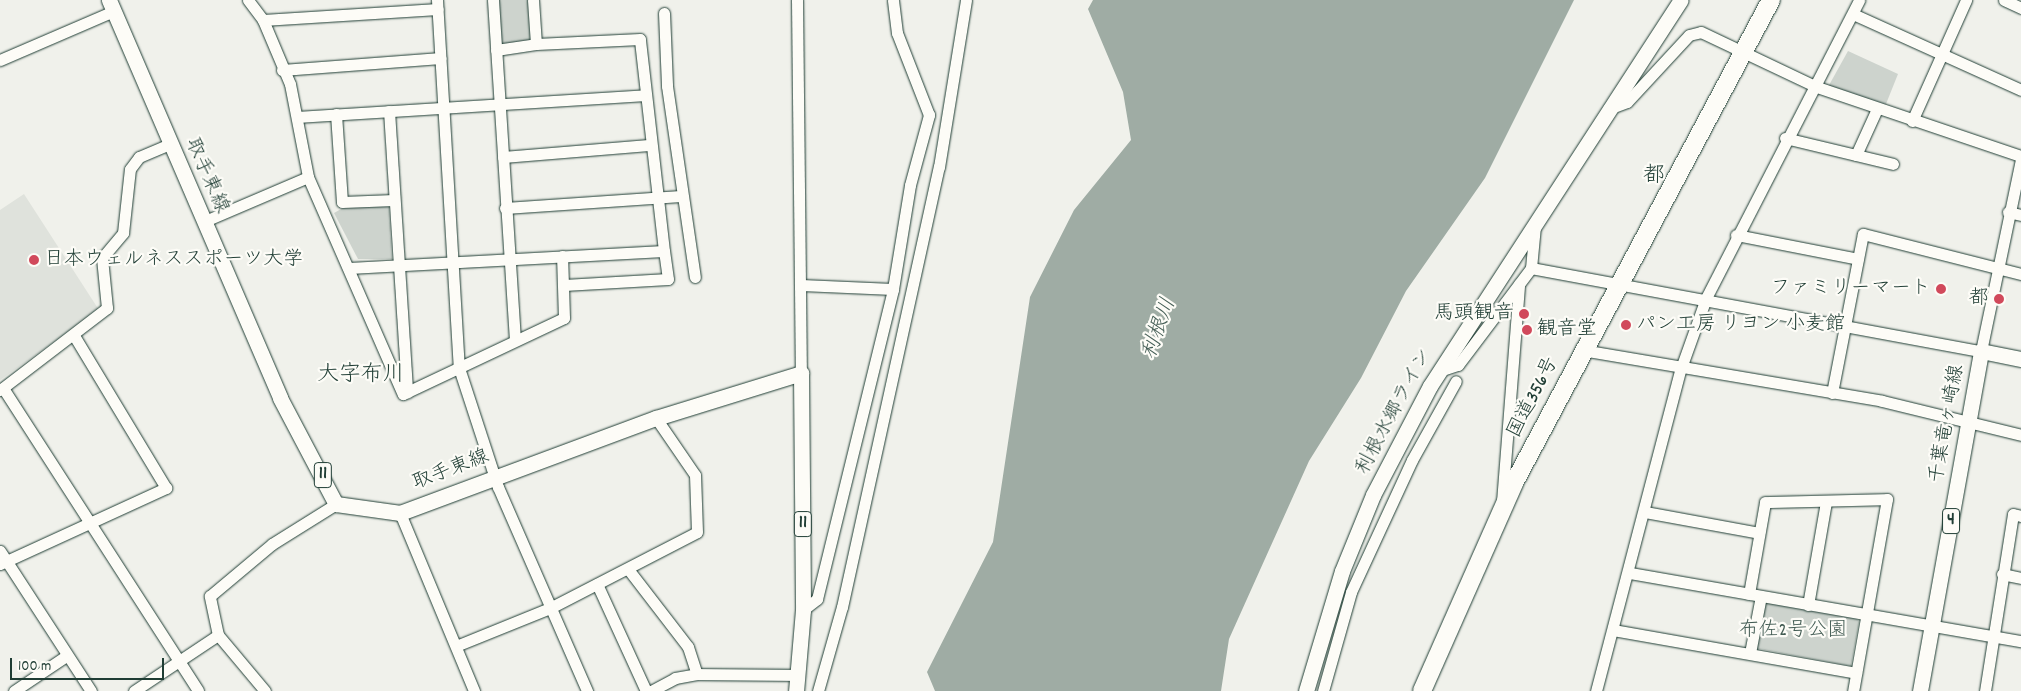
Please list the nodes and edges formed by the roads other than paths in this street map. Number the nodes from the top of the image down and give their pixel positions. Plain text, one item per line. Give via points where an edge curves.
1 (248, 0) edge
2 (493, 0) edge
3 (533, 0) edge
4 (797, 0) edge
5 (893, 0) edge
6 (966, 0) edge
7 (1681, 0) edge
8 (1771, 0) edge
9 (1859, 0) edge
10 (1966, 0) edge
11 (112, 5) edge
12 (437, 5) edge
13 (664, 13) dead end
14 (1853, 14) junction
15 (263, 20) junction
16 (536, 44) junction
17 (496, 50) junction
18 (1746, 51) junction
19 (1942, 54) junction
20 (441, 58) junction
21 (0, 60) edge
22 (282, 70) junction
23 (1817, 87) junction
24 (2021, 90) edge
25 (644, 95) junction
26 (500, 105) junction
27 (444, 108) junction
28 (1877, 109) junction
29 (1606, 110) junction
30 (390, 111) junction
31 (336, 114) junction
32 (298, 117) junction
33 (1912, 121) junction
34 (1785, 138) junction
35 (170, 144) junction
36 (649, 145) junction
37 (502, 156) junction
38 (1856, 156) junction
39 (2021, 158) edge
40 (1893, 164) dead end
41 (308, 177) junction
42 (681, 196) junction
43 (656, 197) junction
44 (394, 200) junction
45 (505, 208) junction
46 (2008, 212) junction
47 (2021, 215) edge
48 (1536, 218) junction
49 (205, 221) junction
50 (1736, 235) junction
51 (664, 251) junction
52 (562, 256) junction
53 (1858, 259) junction
54 (510, 260) junction
55 (454, 263) junction
56 (398, 266) junction
57 (1998, 267) junction
58 (349, 268) junction
59 (1531, 268) junction
60 (2021, 274) edge
61 (695, 278) dead end
62 (1620, 282) junction
63 (1519, 284) junction
64 (564, 285) junction
65 (801, 285) junction
66 (893, 289) junction
67 (1706, 298) junction
68 (1845, 325) junction
69 (75, 337) junction
70 (515, 340) junction
71 (1582, 350) junction
72 (1981, 351) junction
73 (2021, 359) edge
74 (459, 368) junction
75 (1682, 368) junction
76 (1439, 371) junction
77 (801, 373) junction
78 (1456, 381) dead end
79 (2, 389) edge
80 (407, 392) junction
81 (1832, 394) junction
82 (656, 418) junction
83 (1969, 421) junction
84 (2021, 435) edge
85 (495, 475) junction
86 (1826, 502) junction
87 (336, 504) junction
88 (1501, 509) junction
89 (1645, 512) junction
90 (400, 513) junction
91 (2021, 516) edge
92 (90, 523) junction
93 (1759, 533) junction
94 (0, 550) edge
95 (3, 562) edge
96 (628, 569) junction
97 (1630, 573) junction
98 (2002, 574) junction
99 (2021, 578) edge
100 (597, 584) junction
101 (1755, 595) junction
102 (1808, 605) junction
103 (550, 608) junction
104 (803, 610) junction
105 (1867, 616) junction
106 (1932, 625) junction
107 (1613, 630) junction
108 (218, 635) junction
109 (1994, 636) junction
110 (2021, 641) edge
111 (456, 646) junction
112 (1750, 653) junction
113 (66, 656) junction
114 (179, 661) junction
115 (1856, 673) junction
116 (697, 674) junction
117 (797, 675) junction
118 (14, 691) edge
119 (91, 691) edge
120 (134, 691) edge
121 (198, 691) edge
122 (265, 691) edge
123 (474, 691) edge
124 (587, 691) edge
125 (646, 691) edge
126 (651, 691) edge
127 (789, 691) edge
128 (796, 691) edge
129 (818, 691) edge
130 (1306, 691) edge
131 (1323, 691) edge
132 (1422, 691) edge
133 (1598, 691) edge
134 (1853, 691) edge
135 (1920, 691) edge
136 (1985, 691) edge

1 - 15 street
2 - 17 street
3 - 16 street
4 - 65 street
5 - 66 street via 897,33 929,115 910,185
6 - 129 street via 939,167 842,607
7 - 29 main road, 利根水郷ライン
8 - 18 highway, 国道356号
9 - 14 street
10 - 19 street
11 - 21 street
11 - 35 main road, 取手東線 / 11
12 - 15 street
12 - 20 street
13 - 42 street via 667,86
14 - 19 street
14 - 23 street
15 - 22 street
16 - 17 street
16 - 25 street via 640,39
17 - 26 street
18 - 23 street
18 - 29 street via 1701,32 1689,35 1626,102
18 - 62 highway, 国道356号
19 - 24 street
19 - 33 street
20 - 22 street
20 - 27 street
22 - 32 street
23 - 28 street
23 - 34 street
25 - 26 street
25 - 36 street
26 - 27 street
26 - 37 street
27 - 30 street
27 - 55 street
28 - 33 street
28 - 38 street
29 - 48 main road, 利根水郷ライン
30 - 31 street
30 - 44 street
31 - 32 street
31 - 44 street via 342,202
32 - 41 street via 296,128
33 - 39 street
34 - 38 street
34 - 50 street
35 - 49 main road, 取手東線 / 11
35 - 69 street via 139,157 130,168 123,233 102,258 108,308
36 - 37 street
36 - 43 street
37 - 45 street
38 - 40 street
39 - 46 street
41 - 49 street
41 - 58 street
42 - 43 street
42 - 61 street
43 - 45 street
43 - 51 street
44 - 56 street
45 - 54 street
46 - 47 street
46 - 57 street
48 - 59 street
48 - 76 main road, 利根水郷ライン
49 - 87 main road, 取手東線 / 11 via 280,398
50 - 53 street
50 - 67 street
51 - 52 street
51 - 64 street via 668,279
52 - 54 street
52 - 64 street
53 - 57 street via 1863,234
53 - 68 street
54 - 55 street
54 - 70 street
55 - 56 street
55 - 74 street
56 - 58 street
56 - 80 street
57 - 60 street
57 - 72 street
58 - 80 street via 403,394
59 - 62 street
59 - 63 street
62 - 67 street
62 - 71 highway, 国道356号
63 - 76 street via 1458,365
63 - 88 street
64 - 70 street via 564,318
65 - 66 street
65 - 77 street
66 - 104 street via 816,599
67 - 68 street
67 - 75 street
68 - 72 street
68 - 81 street
69 - 79 street
69 - 92 street via 166,488
70 - 74 street
71 - 75 street
71 - 88 highway, 国道356号
72 - 73 main road, 千葉竜ヶ崎線
72 - 83 main road, 千葉竜ヶ崎線 / 4
74 - 80 street
74 - 85 street
75 - 81 street
75 - 89 street
76 - 130 main road, 利根水郷ライン via 1373,495 1342,570
77 - 82 main road, 取手東線 / 11
77 - 104 main road, 11
78 - 131 street via 1412,460 1354,583
79 - 92 street
81 - 83 street
82 - 85 main road, 取手東線 / 11
82 - 96 street via 694,475 692,499 699,525 697,532
83 - 84 street
83 - 106 main road, 千葉竜ヶ崎線 / 4
85 - 90 main road, 取手東線 / 11
85 - 103 street
86 - 93 street via 1765,502
86 - 102 street
86 - 105 street via 1887,499
87 - 90 main road, 取手東線 / 11
87 - 108 street via 304,521 216,586 209,609
88 - 132 highway, 国道356号
89 - 93 street
89 - 97 street
90 - 111 street
91 - 98 street via 2013,514
92 - 95 street
92 - 114 street
93 - 101 street
94 - 95 street
95 - 113 street
96 - 100 street
96 - 116 street via 688,647
97 - 101 street
97 - 107 street
98 - 99 street
98 - 109 street
100 - 103 street
100 - 125 street
101 - 102 street
101 - 112 street
102 - 105 street
103 - 111 street
103 - 124 street
104 - 117 main road, 11
105 - 106 street
105 - 115 street
106 - 109 street
106 - 135 main road, 千葉竜ヶ崎線 / 4
107 - 112 street
107 - 133 street
108 - 114 street
108 - 122 street
109 - 110 street
109 - 136 street
111 - 123 street
112 - 115 street
113 - 118 street
113 - 119 street
114 - 120 street
114 - 121 street
115 - 134 street
116 - 117 street
116 - 126 street via 675,678
117 - 127 street
117 - 128 main road, 11

